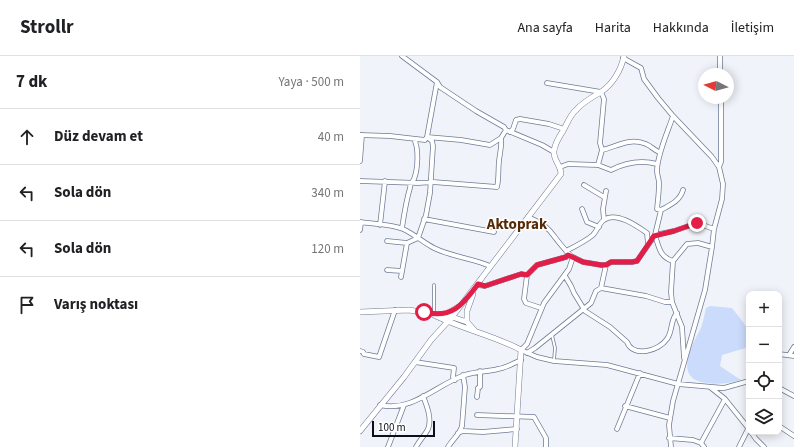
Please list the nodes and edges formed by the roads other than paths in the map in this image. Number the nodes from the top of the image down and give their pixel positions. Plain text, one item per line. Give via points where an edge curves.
1 (402, 56) edge
2 (720, 56) edge
3 (624, 57) edge
4 (720, 68) edge
5 (437, 82) junction
6 (547, 83) dead end
7 (600, 92) junction
8 (721, 104) edge
9 (673, 116) junction
10 (564, 129) junction
11 (508, 131) junction
12 (361, 135) edge
13 (427, 137) junction
14 (500, 138) junction
15 (414, 139) junction
16 (602, 150) junction
17 (554, 152) junction
18 (659, 152) junction
19 (360, 161) edge
20 (657, 164) junction
21 (598, 165) junction
22 (560, 167) junction
23 (719, 167) junction
24 (360, 181) edge
25 (386, 181) junction
26 (431, 182) junction
27 (411, 183) junction
28 (584, 185) dead end
29 (683, 190) dead end
30 (606, 191) dead end
31 (604, 197) junction
32 (582, 208) dead end
33 (661, 210) junction
34 (528, 217) junction
35 (424, 219) junction
36 (604, 220) junction
37 (360, 222) edge
38 (380, 225) junction
39 (599, 227) junction
40 (402, 228) junction
41 (714, 229) junction
42 (360, 230) edge
43 (494, 232) dead end
44 (654, 236) junction
45 (418, 238) junction
46 (387, 241) dead end
47 (407, 243) junction
48 (648, 244) junction
49 (712, 247) junction
50 (567, 253) junction
51 (573, 257) junction
52 (674, 261) junction
53 (606, 265) junction
54 (490, 266) junction
55 (387, 270) dead end
56 (402, 271) junction
57 (527, 275) junction
58 (565, 276) junction
59 (401, 277) dead end
60 (434, 285) dead end
61 (477, 286) junction
62 (601, 288) junction
63 (672, 302) junction
64 (461, 306) junction
65 (541, 308) junction
66 (584, 308) junction
67 (395, 310) junction
68 (360, 312) edge
69 (677, 313) junction
70 (434, 315) junction
71 (452, 317) junction
72 (448, 322) junction
73 (467, 322) junction
74 (476, 332) junction
75 (551, 335) junction
76 (794, 347) edge
77 (521, 350) junction
78 (360, 351) edge
79 (527, 353) junction
80 (782, 354) edge
81 (789, 355) junction
82 (794, 356) edge
83 (521, 360) junction
84 (554, 361) junction
85 (415, 362) junction
86 (684, 362) junction
87 (480, 371) junction
88 (640, 373) junction
89 (463, 375) junction
90 (454, 380) junction
91 (746, 382) edge
92 (678, 384) junction
93 (710, 387) junction
94 (782, 390) edge
95 (423, 396) junction
96 (794, 396) edge
97 (477, 397) dead end
98 (725, 399) junction
99 (380, 405) junction
100 (404, 405) junction
101 (625, 406) junction
102 (477, 415) dead end
103 (516, 416) junction
104 (670, 418) junction
105 (746, 424) edge
106 (782, 428) edge
107 (517, 429) junction
108 (617, 429) dead end
109 (360, 431) edge
110 (746, 432) edge
111 (458, 434) junction
112 (753, 435) edge
113 (794, 436) edge
114 (669, 438) junction
115 (701, 442) junction
116 (388, 447) edge
117 (416, 447) edge
118 (448, 447) edge
119 (515, 447) edge
120 (546, 447) edge
121 (671, 447) edge
122 (704, 447) edge
123 (738, 447) edge
124 (764, 447) edge

1 - 5 street
2 - 4 street
3 - 7 street via 615,78
3 - 9 street via 641,68 644,79
5 - 11 street via 440,87
5 - 13 street
6 - 7 street
7 - 10 street via 575,110
7 - 16 street via 604,99 600,143
8 - 23 street
9 - 18 street
9 - 23 street
10 - 11 street via 520,119 516,120 513,129
10 - 17 street
11 - 14 street
11 - 17 street
12 - 15 street
12 - 19 street
13 - 14 street via 490,145
13 - 15 street via 425,140
13 - 26 street via 433,146
14 - 26 street via 502,144 496,187
15 - 27 street via 418,149 414,179
16 - 18 street via 623,143 636,142
16 - 21 street
17 - 22 street
18 - 20 street
20 - 21 street via 627,163 611,170
20 - 33 street via 657,209
21 - 22 street via 568,164
22 - 34 street via 561,174
23 - 41 street via 723,184 722,198
24 - 25 street
25 - 27 street
25 - 38 street
26 - 27 street
26 - 35 street
27 - 40 street
28 - 31 street
29 - 33 street via 678,201
30 - 31 street
31 - 36 street
32 - 39 street via 586,222
33 - 44 street
34 - 50 street via 549,230
34 - 54 street
35 - 43 street
35 - 45 street
36 - 39 street
36 - 48 street via 620,219 636,225 647,233
37 - 38 street
37 - 42 street
38 - 40 street
39 - 50 street via 593,235
40 - 45 street
41 - 44 street via 697,223
41 - 49 street
44 - 48 street
44 - 52 street via 663,256
45 - 47 street
45 - 54 street via 434,248
46 - 47 street
47 - 56 street
48 - 53 street via 637,261 611,262
49 - 52 street via 698,243 687,244
49 - 86 street via 705,290
50 - 51 street
50 - 57 street via 566,257 537,265
51 - 53 street via 583,262
51 - 58 street
52 - 63 street
53 - 62 street
54 - 61 street
55 - 56 street
56 - 59 street
57 - 61 street via 521,274 485,286
57 - 65 street via 524,299 526,303
58 - 65 street
58 - 66 street
60 - 70 lane
61 - 64 street
61 - 73 street via 468,304
62 - 63 street
62 - 66 street via 596,291 591,303
63 - 69 street
64 - 70 street via 446,314
64 - 71 street
65 - 77 street via 527,344
66 - 69 street via 638,351 653,350 667,339
66 - 75 street
67 - 68 street
67 - 70 street
67 - 78 street via 379,357 368,356
69 - 86 street via 682,327
70 - 71 street
70 - 72 street
71 - 72 street
71 - 73 street
72 - 74 street
72 - 85 street
73 - 74 street
74 - 77 street
75 - 79 street
75 - 84 lane via 555,348
76 - 81 street
77 - 79 street
77 - 83 street
79 - 84 street
80 - 81 street
81 - 82 street
83 - 87 street via 499,369
83 - 103 street
84 - 88 street via 607,365
85 - 90 street via 454,368
85 - 99 street
86 - 92 street
87 - 89 street
87 - 97 street
88 - 92 street
88 - 101 street
89 - 90 street
89 - 111 street via 463,422
90 - 95 street
91 - 93 street via 724,388
92 - 93 street
92 - 104 street
93 - 98 street
94 - 96 street
95 - 100 street
95 - 117 street via 428,407 428,430
98 - 105 street
98 - 115 street
99 - 100 street
99 - 109 street
100 - 116 street
101 - 104 street
101 - 108 street
102 - 103 street
103 - 107 street
103 - 120 street via 534,417 546,438
104 - 114 street
106 - 113 street
107 - 111 street via 463,431
107 - 119 street
110 - 123 street
111 - 118 street
112 - 124 street
114 - 115 street
114 - 121 street
115 - 122 street

